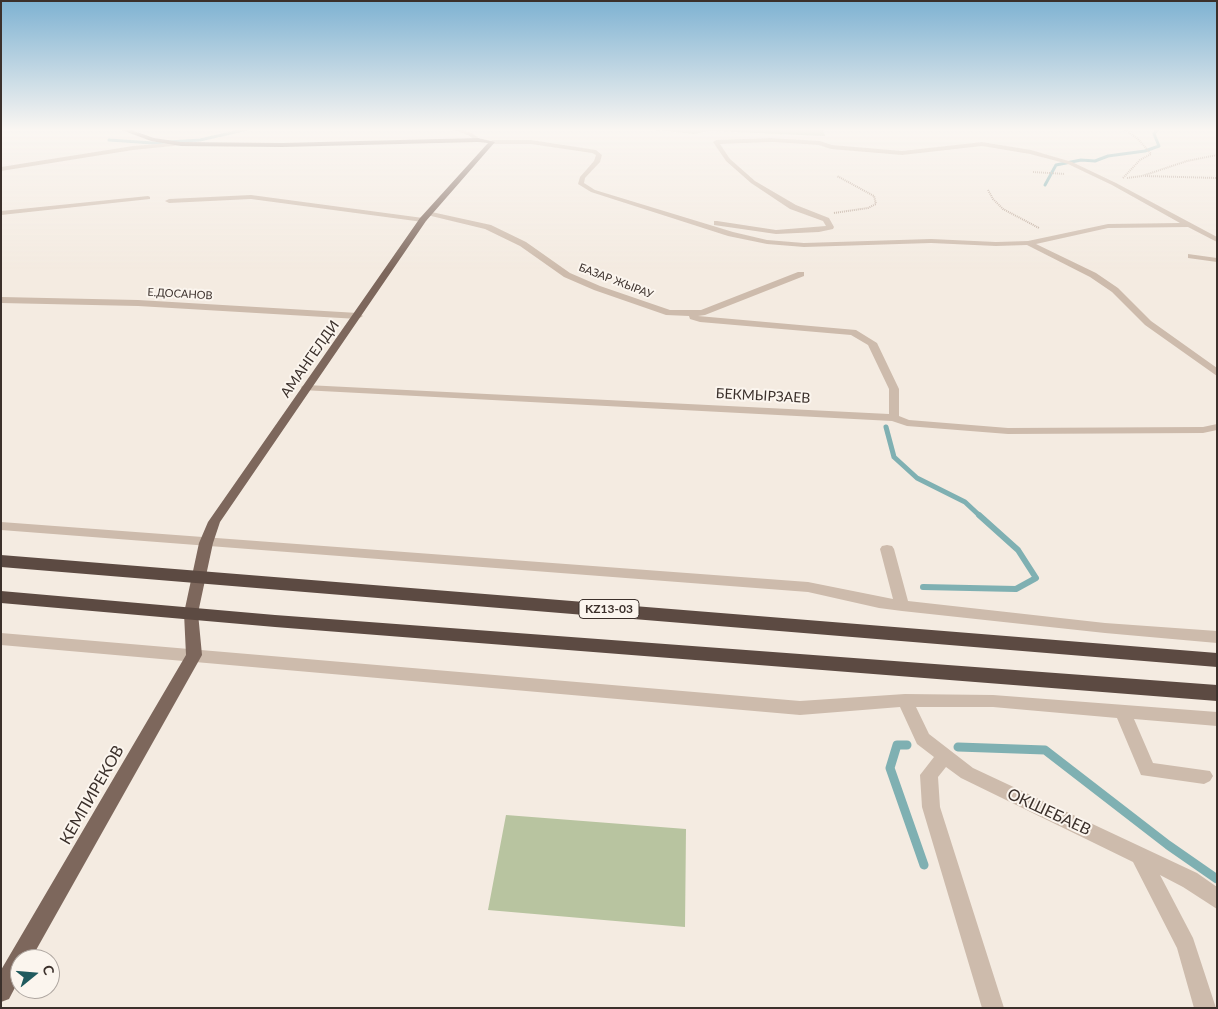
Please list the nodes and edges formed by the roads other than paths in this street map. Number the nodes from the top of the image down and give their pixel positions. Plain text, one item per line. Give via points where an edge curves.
1 (462, 176) edge
2 (584, 176) edge
3 (747, 176) edge
4 (1097, 176) edge
5 (148, 198) dead end
6 (170, 201) dead end
7 (1, 213) edge
8 (427, 216) junction
9 (672, 216) junction
10 (1189, 225) junction
11 (1217, 240) edge
12 (1028, 242) junction
13 (1191, 256) dead end
14 (1217, 260) edge
15 (801, 274) dead end
16 (1, 300) edge
17 (684, 314) junction
18 (358, 316) junction
19 (1217, 373) edge
20 (306, 388) junction
21 (894, 418) junction
22 (1217, 427) edge
23 (1, 526) edge
24 (206, 543) junction
25 (887, 549) dead end
26 (1, 561) edge
27 (199, 576) junction
28 (1, 598) edge
29 (902, 606) junction
30 (191, 613) junction
31 (1217, 637) edge
32 (1, 639) edge
33 (194, 655) junction
34 (1217, 660) edge
35 (1217, 693) edge
36 (905, 700) junction
37 (1122, 711) junction
38 (1217, 719) edge
39 (945, 756) junction
40 (1204, 776) dead end
41 (1140, 856) junction
42 (1217, 899) edge
43 (1, 991) edge
44 (993, 1008) edge
45 (1205, 1008) edge

1 - 8 main road, АМАНГЕЛДИ
2 - 9 street via 581,184 593,191
3 - 9 street via 793,207 826,220 830,227 776,232
4 - 10 street
5 - 7 street
6 - 8 street, БАЗАР ЖЫРАУ via 251,197
8 - 17 street, БАЗАР ЖЫРАУ via 488,227 523,244 567,275 669,313
8 - 18 main road, АМАНГЕЛДИ
9 - 12 street via 767,242 804,245
10 - 11 street
10 - 12 street via 1108,226
12 - 19 street via 1093,275 1115,290 1148,322
13 - 14 street
15 - 17 street, БАЗАР ЖЫРАУ via 702,313
16 - 18 street, Е.ДОСАНОВ via 138,303
17 - 21 street via 700,319 853,332 872,343 894,389
18 - 20 main road, АМАНГЕЛДИ
20 - 21 street, БЕКМЫРЗАЕВ
20 - 24 main road, АМАНГЕЛДИ via 214,522
21 - 22 street, БЕКМЫРЗАЕВ via 907,423 1008,431 1203,430
23 - 24 street
24 - 27 main road, АМАНГЕЛДИ
24 - 29 street via 808,587 879,604
25 - 29 street
26 - 27 highway, KZ13-03
27 - 30 main road, АМАНГЕЛДИ
27 - 34 highway, KZ13-03
28 - 30 highway
29 - 31 street
30 - 33 main road
30 - 35 highway
32 - 33 street
33 - 36 street via 800,708
33 - 43 main road, КЕМПИРЕКОВ
36 - 37 street via 993,700
36 - 39 street, ОКШЕБАЕВ via 923,739
37 - 38 street
37 - 40 street via 1147,770
39 - 41 street, ОКШЕБАЕВ via 966,773
39 - 44 street via 929,775 931,807
41 - 42 street, ОКШЕБАЕВ via 1190,880
41 - 45 street via 1186,945

